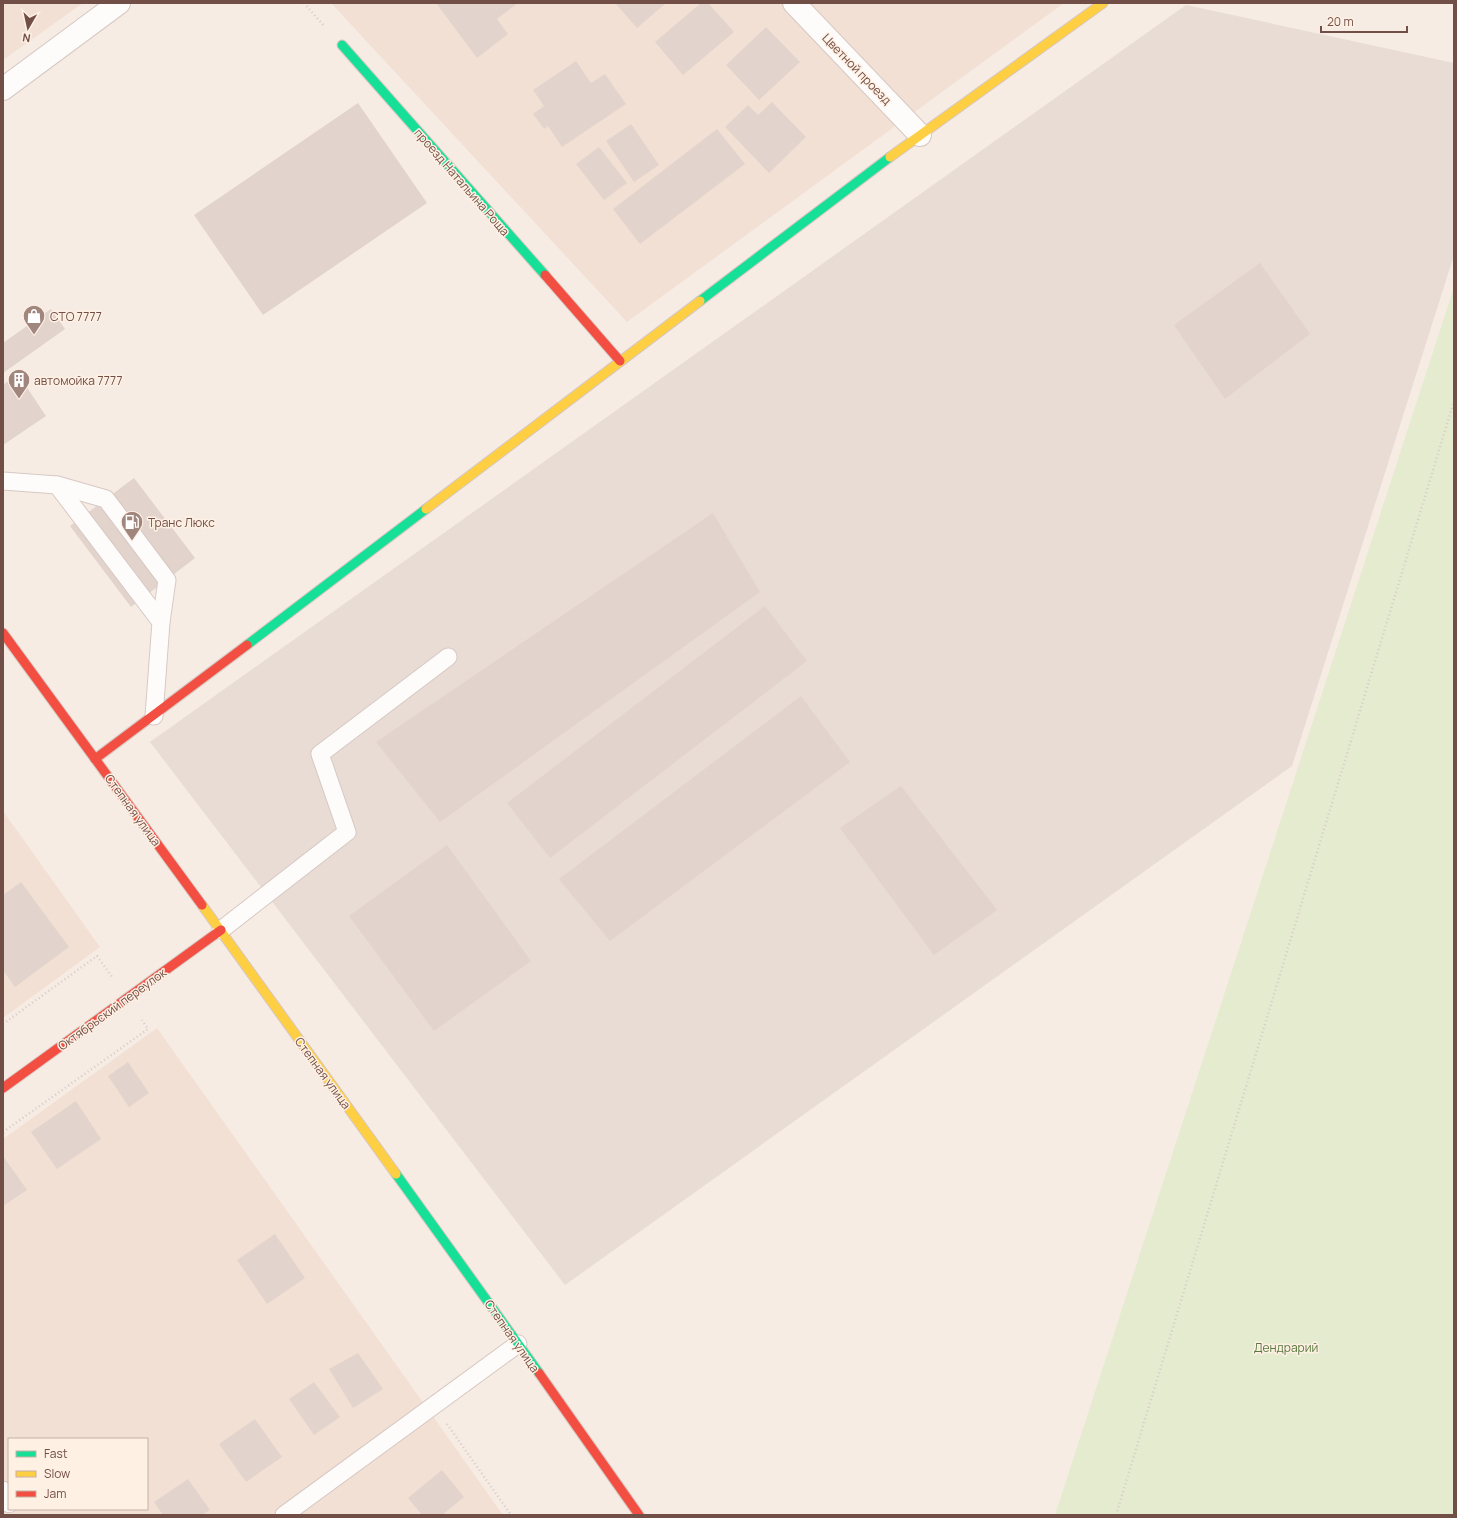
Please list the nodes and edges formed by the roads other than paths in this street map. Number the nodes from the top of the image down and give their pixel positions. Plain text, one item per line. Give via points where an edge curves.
1 (119, 3) edge
2 (794, 3) edge
3 (1103, 3) edge
4 (342, 45) road end
5 (3, 89) edge
6 (920, 135) junction
7 (620, 361) junction
8 (3, 481) edge
9 (57, 484) junction
10 (161, 622) junction
11 (3, 634) edge
12 (448, 657) dead end
13 (154, 716) junction
14 (95, 759) junction
15 (221, 930) junction
16 (3, 1088) edge
17 (518, 1344) junction
18 (284, 1515) edge
19 (638, 1515) edge

1 - 5 street
2 - 6 street, Цветной проезд
3 - 6 street
4 - 7 street, проезд Натальина Роща
6 - 7 street
7 - 13 street
8 - 9 lane
9 - 10 lane
9 - 10 lane via 106,499 111,505 167,580
10 - 13 lane
11 - 14 street, Степная улица
12 - 15 lane via 320,754 347,832
13 - 14 street
14 - 15 street, Степная улица
15 - 16 street, Октябрьский переулок
15 - 17 street, Степная улица
17 - 18 lane
17 - 19 street, Степная улица

